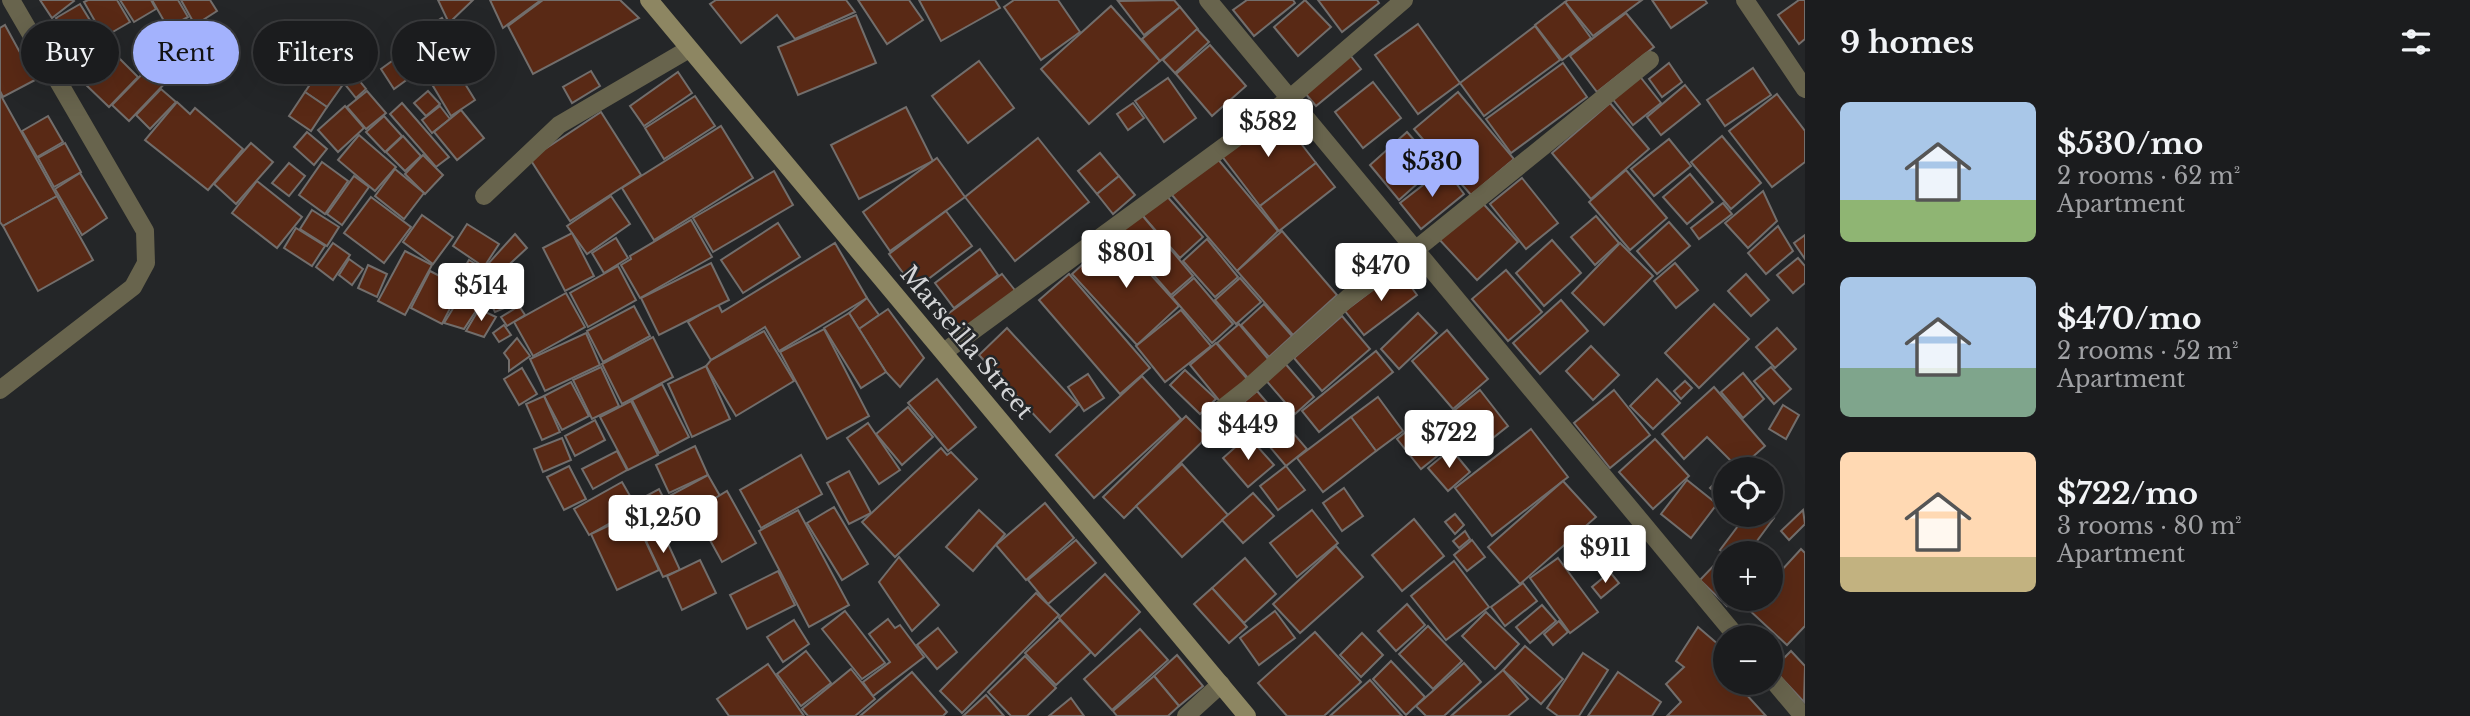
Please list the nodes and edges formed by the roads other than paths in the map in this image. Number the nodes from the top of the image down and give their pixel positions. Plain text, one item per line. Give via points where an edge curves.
1 (649, 0) edge
2 (1208, 0) edge
3 (1404, 0) edge
4 (1745, 0) edge
5 (7, 3) edge
6 (689, 49) junction
7 (1650, 60) dead end
8 (1805, 89) edge
9 (1289, 99) junction
10 (484, 196) dead end
11 (1413, 251) junction
12 (944, 352) junction
13 (0, 390) edge
14 (1215, 414) dead end
15 (1727, 625) edge
16 (1221, 684) junction
17 (1783, 692) edge
18 (1186, 716) edge
19 (1247, 716) edge
20 (1803, 716) edge

1 - 6 main road, Marseilla Street
2 - 9 street
3 - 9 street
4 - 8 street
5 - 13 street via 145,231 146,263 133,288
6 - 10 street via 559,125
6 - 12 main road, Marseilla Street
7 - 11 street
9 - 11 street
9 - 12 street
11 - 14 street via 1349,297
11 - 15 street
12 - 16 main road, Marseilla Street
16 - 18 street
16 - 19 main road, Marseilla Street
17 - 20 street

